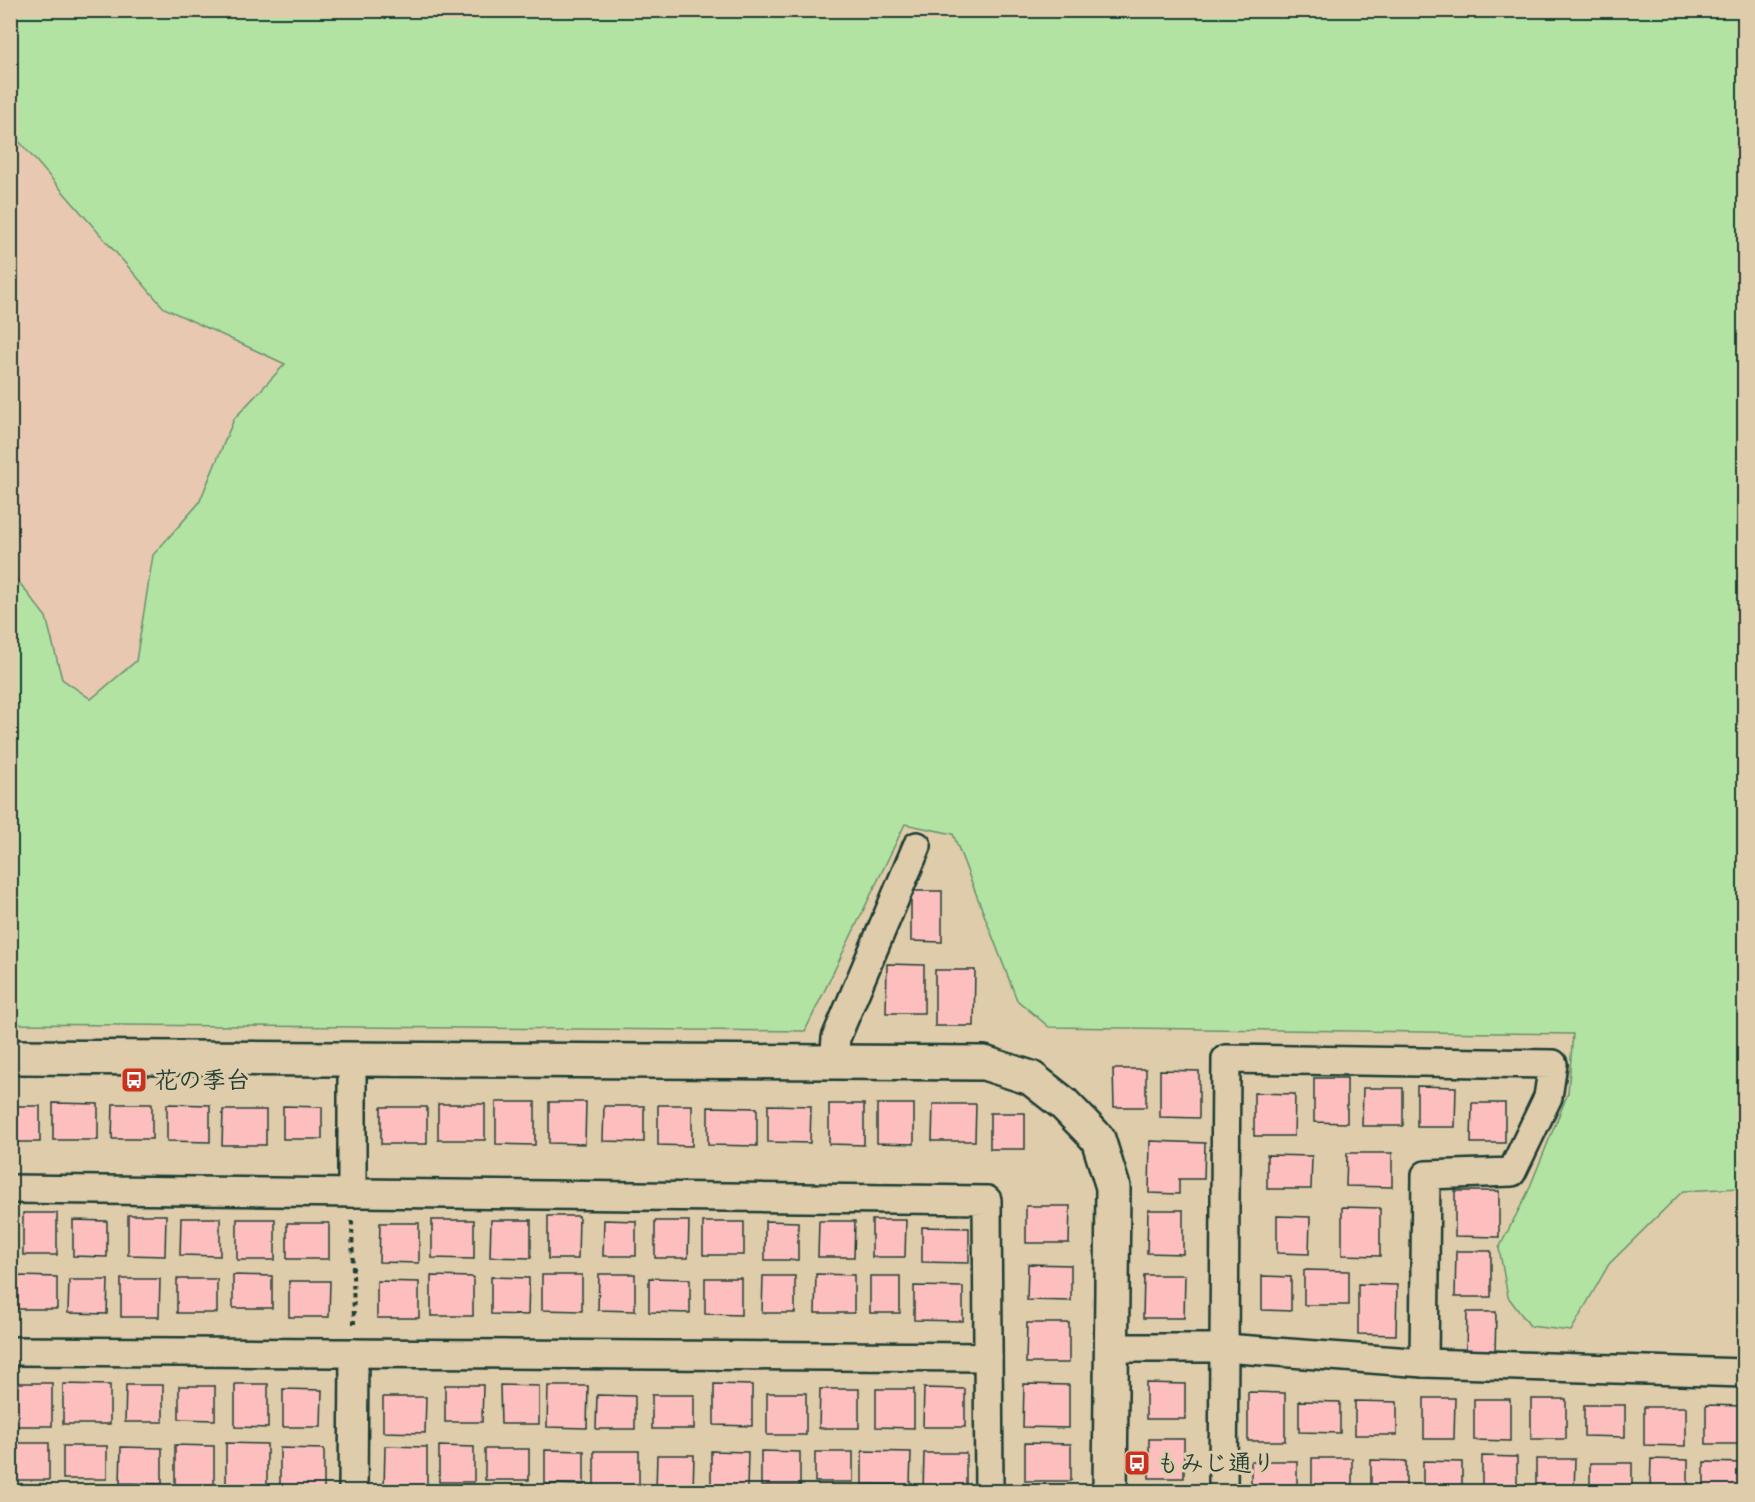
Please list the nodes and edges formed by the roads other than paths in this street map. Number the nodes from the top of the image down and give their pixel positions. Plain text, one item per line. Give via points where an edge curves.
1 (916, 846) dead end
2 (10, 1057) edge
3 (352, 1061) junction
4 (834, 1062) junction
5 (10, 1189) edge
6 (352, 1193) junction
7 (1112, 1348) junction
8 (1224, 1348) junction
9 (10, 1351) edge
10 (354, 1353) junction
11 (988, 1358) junction
12 (1424, 1363) junction
13 (1744, 1373) edge
14 (354, 1491) edge
15 (989, 1491) edge
16 (1110, 1491) edge
17 (1223, 1491) edge

1 - 4 street via 836,1038
2 - 3 street
3 - 4 street
3 - 6 street
4 - 7 street via 984,1063 1031,1078 1064,1104 1098,1139 1113,1187
5 - 6 street
6 - 11 street via 987,1200
7 - 8 street
7 - 16 street
8 - 12 street
8 - 12 street via 1226,1059 1553,1064 1548,1097 1512,1172 1426,1175
8 - 17 street
9 - 10 street
10 - 11 street
10 - 14 street
11 - 15 street
12 - 13 street

